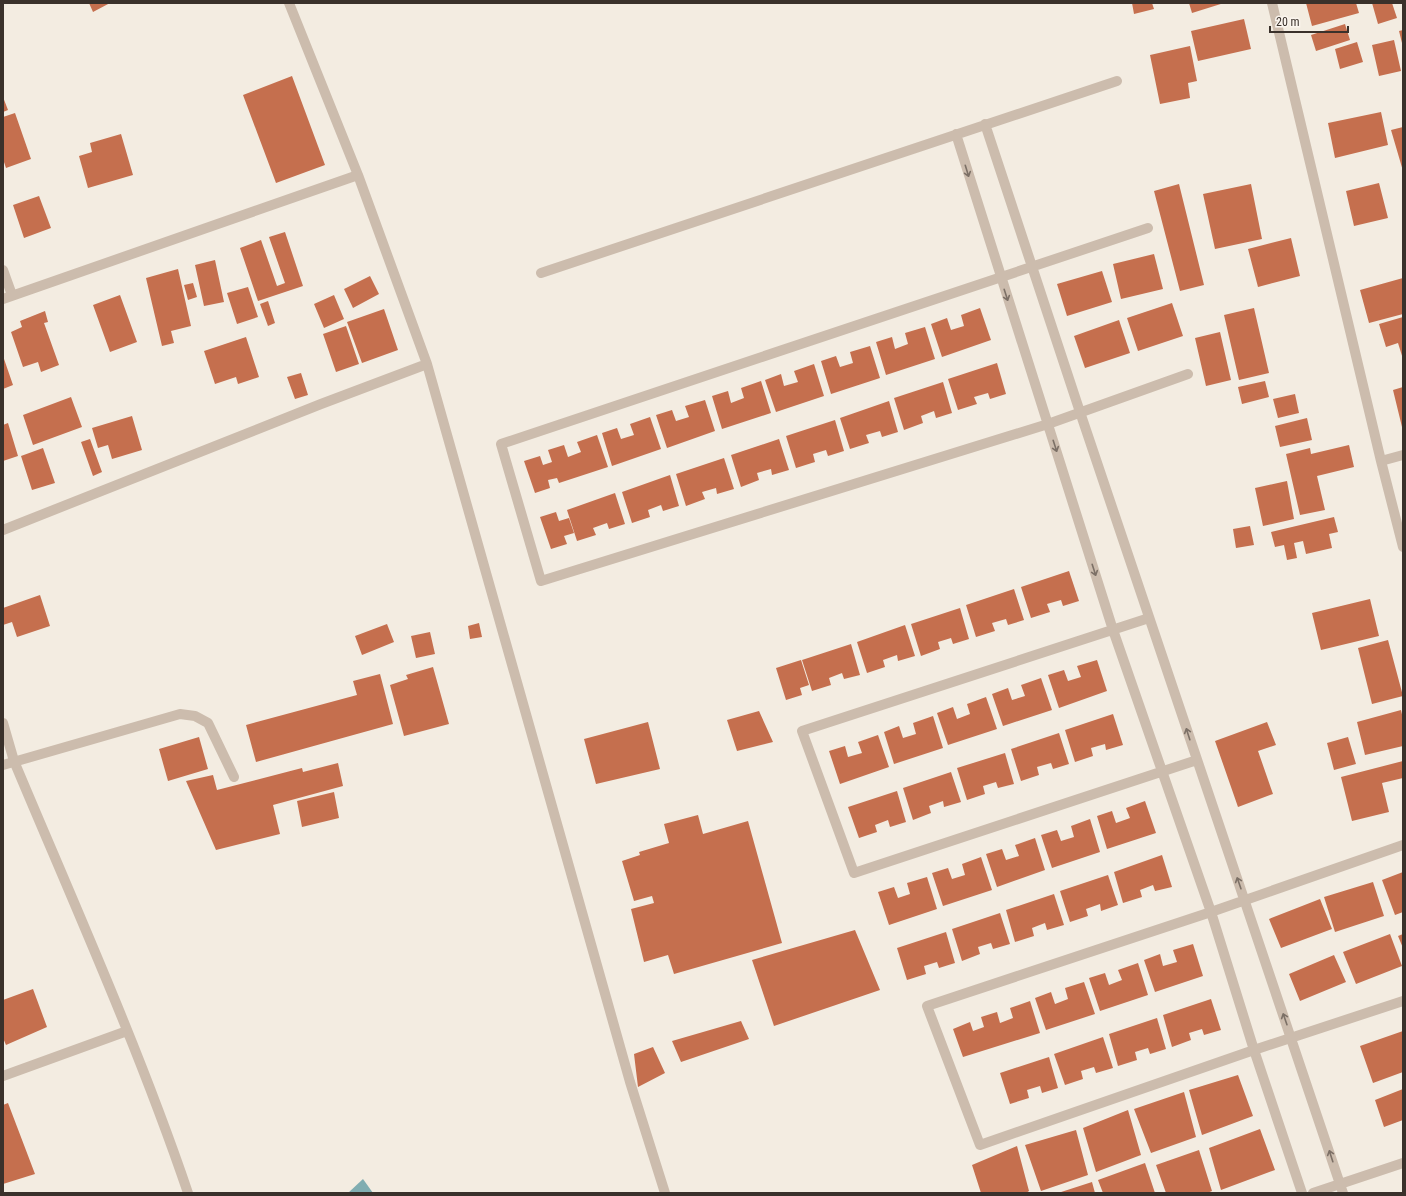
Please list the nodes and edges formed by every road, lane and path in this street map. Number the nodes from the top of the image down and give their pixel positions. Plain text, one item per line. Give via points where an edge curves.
1 (289, 3) edge
2 (1272, 3) edge
3 (1117, 81) dead end
4 (985, 124) junction
5 (956, 134) junction
6 (358, 175) junction
7 (1148, 228) dead end
8 (1032, 267) junction
9 (3, 270) edge
10 (541, 273) dead end
11 (1000, 277) junction
12 (7, 297) edge
13 (427, 364) junction
14 (1188, 374) dead end
15 (1080, 412) junction
16 (1048, 424) junction
17 (1403, 455) edge
18 (1381, 461) junction
19 (3, 530) edge
20 (1403, 547) edge
21 (1149, 618) junction
22 (1113, 630) junction
23 (3, 723) edge
24 (1197, 760) junction
25 (14, 761) junction
26 (3, 765) edge
27 (1163, 772) junction
28 (234, 777) dead end
29 (1403, 845) edge
30 (1244, 900) junction
31 (1211, 912) junction
32 (1403, 1001) edge
33 (127, 1031) junction
34 (1292, 1038) junction
35 (1254, 1050) junction
36 (3, 1076) edge
37 (1403, 1163) edge
38 (1342, 1189) edge
39 (188, 1193) edge
40 (665, 1193) edge
41 (1302, 1193) edge
42 (1313, 1193) edge

1 - 6 street
2 - 18 street
3 - 4 street
4 - 5 street
4 - 8 street
5 - 10 street
5 -> 11 street
6 - 12 street
6 - 13 street
7 - 8 street
8 - 11 street
8 - 15 street
9 - 12 street
11 -> 16 street
11 - 16 street via 501,444 541,580
13 - 19 street
13 - 40 street via 628,1074
14 - 15 street
15 - 16 street
15 - 21 street
16 -> 22 street
17 - 18 street
18 - 20 street
21 - 22 street
24 -> 21 street
22 - 27 street
22 - 27 street via 802,731 854,873
23 - 25 street
24 - 27 street
30 -> 24 street
25 - 26 street
25 - 28 street via 180,714 195,716 208,723
25 - 33 street
27 - 31 street
29 - 30 street
30 - 31 street
34 -> 30 street
31 - 35 street
31 - 35 street via 927,1006 980,1145
32 - 34 street
33 - 36 street
33 - 39 street via 171,1142
34 - 35 street
38 -> 34 street
35 - 41 street
37 - 38 street
38 - 42 street

